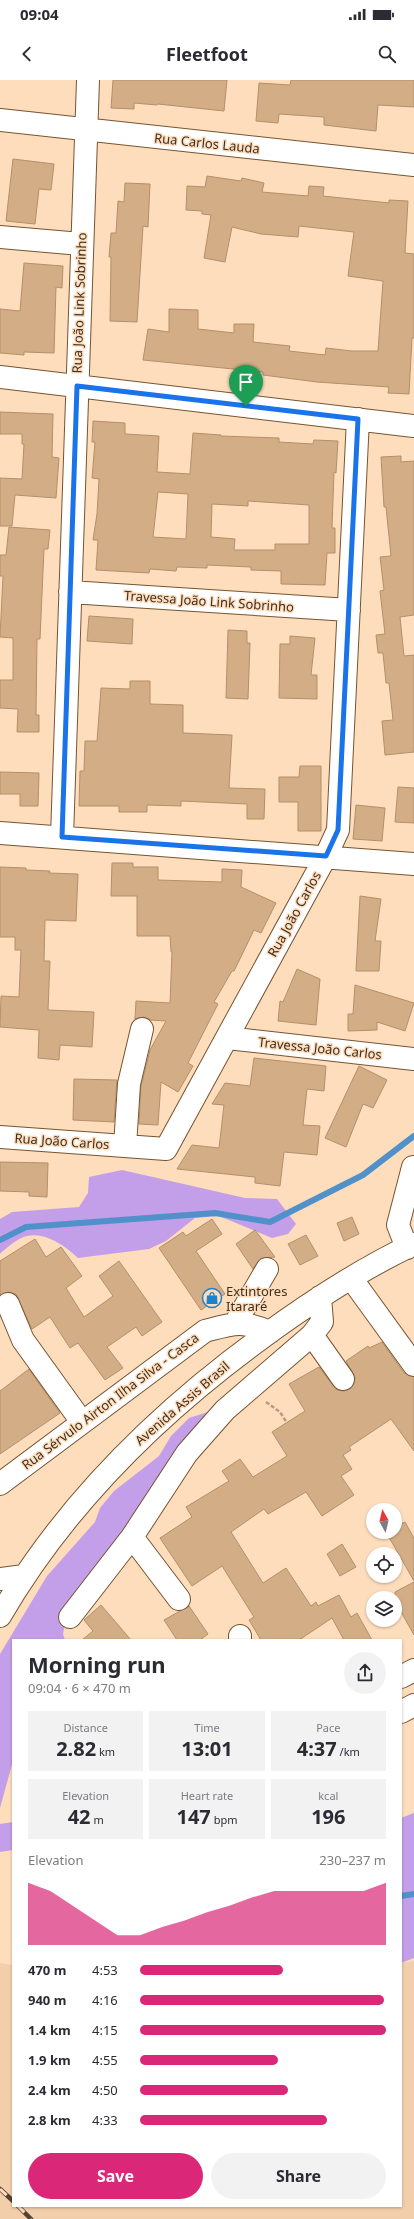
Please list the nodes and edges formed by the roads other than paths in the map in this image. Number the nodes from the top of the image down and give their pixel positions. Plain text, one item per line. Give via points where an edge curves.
1 (88, 80) edge
2 (0, 120) edge
3 (85, 129) junction
4 (414, 166) edge
5 (0, 238) edge
6 (81, 244) junction
7 (0, 377) edge
8 (77, 386) junction
9 (358, 419) junction
10 (414, 426) edge
11 (70, 592) junction
12 (348, 610) junction
13 (0, 833) edge
14 (62, 837) junction
15 (326, 856) junction
16 (414, 864) edge
17 (142, 1029) dead end
18 (227, 1038) junction
19 (414, 1059) edge
20 (0, 1137) edge
21 (125, 1146) junction
22 (414, 1167) edge
23 (410, 1196) edge
24 (411, 1246) edge
25 (267, 1269) dead end
26 (351, 1278) junction
27 (320, 1297) junction
28 (8, 1304) dead end
29 (236, 1322) junction
30 (270, 1332) junction
31 (312, 1335) junction
32 (414, 1366) edge
33 (343, 1379) dead end
34 (82, 1422) junction
35 (0, 1483) edge
36 (132, 1537) junction
37 (24, 1576) junction
38 (0, 1579) edge
39 (180, 1599) dead end
40 (0, 1616) edge
41 (70, 1617) dead end
42 (414, 1670) edge
43 (402, 1676) edge
44 (414, 1705) edge
45 (402, 1711) edge

1 - 3 street, Rua João Link Sobrinho
2 - 3 street, Rua Carlos Lauda
3 - 4 street, Rua Carlos Lauda
3 - 6 street, Rua João Link Sobrinho
5 - 6 street
6 - 8 street, Rua João Link Sobrinho
7 - 8 street
8 - 9 street
8 - 11 street, Rua João Link Sobrinho
9 - 10 street
9 - 12 street, Rua João Carlos
11 - 12 street, Travessa João Link Sobrinho
11 - 14 street, Rua João Link Sobrinho
12 - 15 street, Rua João Carlos via 338,830
13 - 14 street
14 - 15 street
15 - 16 street
15 - 18 street, Rua João Carlos
17 - 21 street via 129,1084
18 - 19 street, Travessa João Carlos
18 - 21 street, Rua João Carlos via 166,1149
20 - 21 street, Rua João Carlos
22 - 23 street
23 - 24 street via 398,1225
24 - 26 street, Avenida Assis Brasil
25 - 29 street
26 - 27 street, Avenida Assis Brasil
26 - 32 street
27 - 30 street, Avenida Assis Brasil
27 - 31 street via 322,1322
28 - 34 street via 23,1340
29 - 30 street, Rua Sérvulo Airton Ilha Silva - Casca
29 - 34 street, Rua Sérvulo Airton Ilha Silva - Casca via 206,1330
30 - 37 street, Avenida Assis Brasil via 215,1373 158,1421 94,1485 61,1524
31 - 33 street
31 - 36 street via 225,1410 187,1453
34 - 35 street, Rua Sérvulo Airton Ilha Silva - Casca
36 - 39 street
36 - 41 street
37 - 38 street
37 - 40 street, Avenida Assis Brasil
42 - 43 street
44 - 45 street

